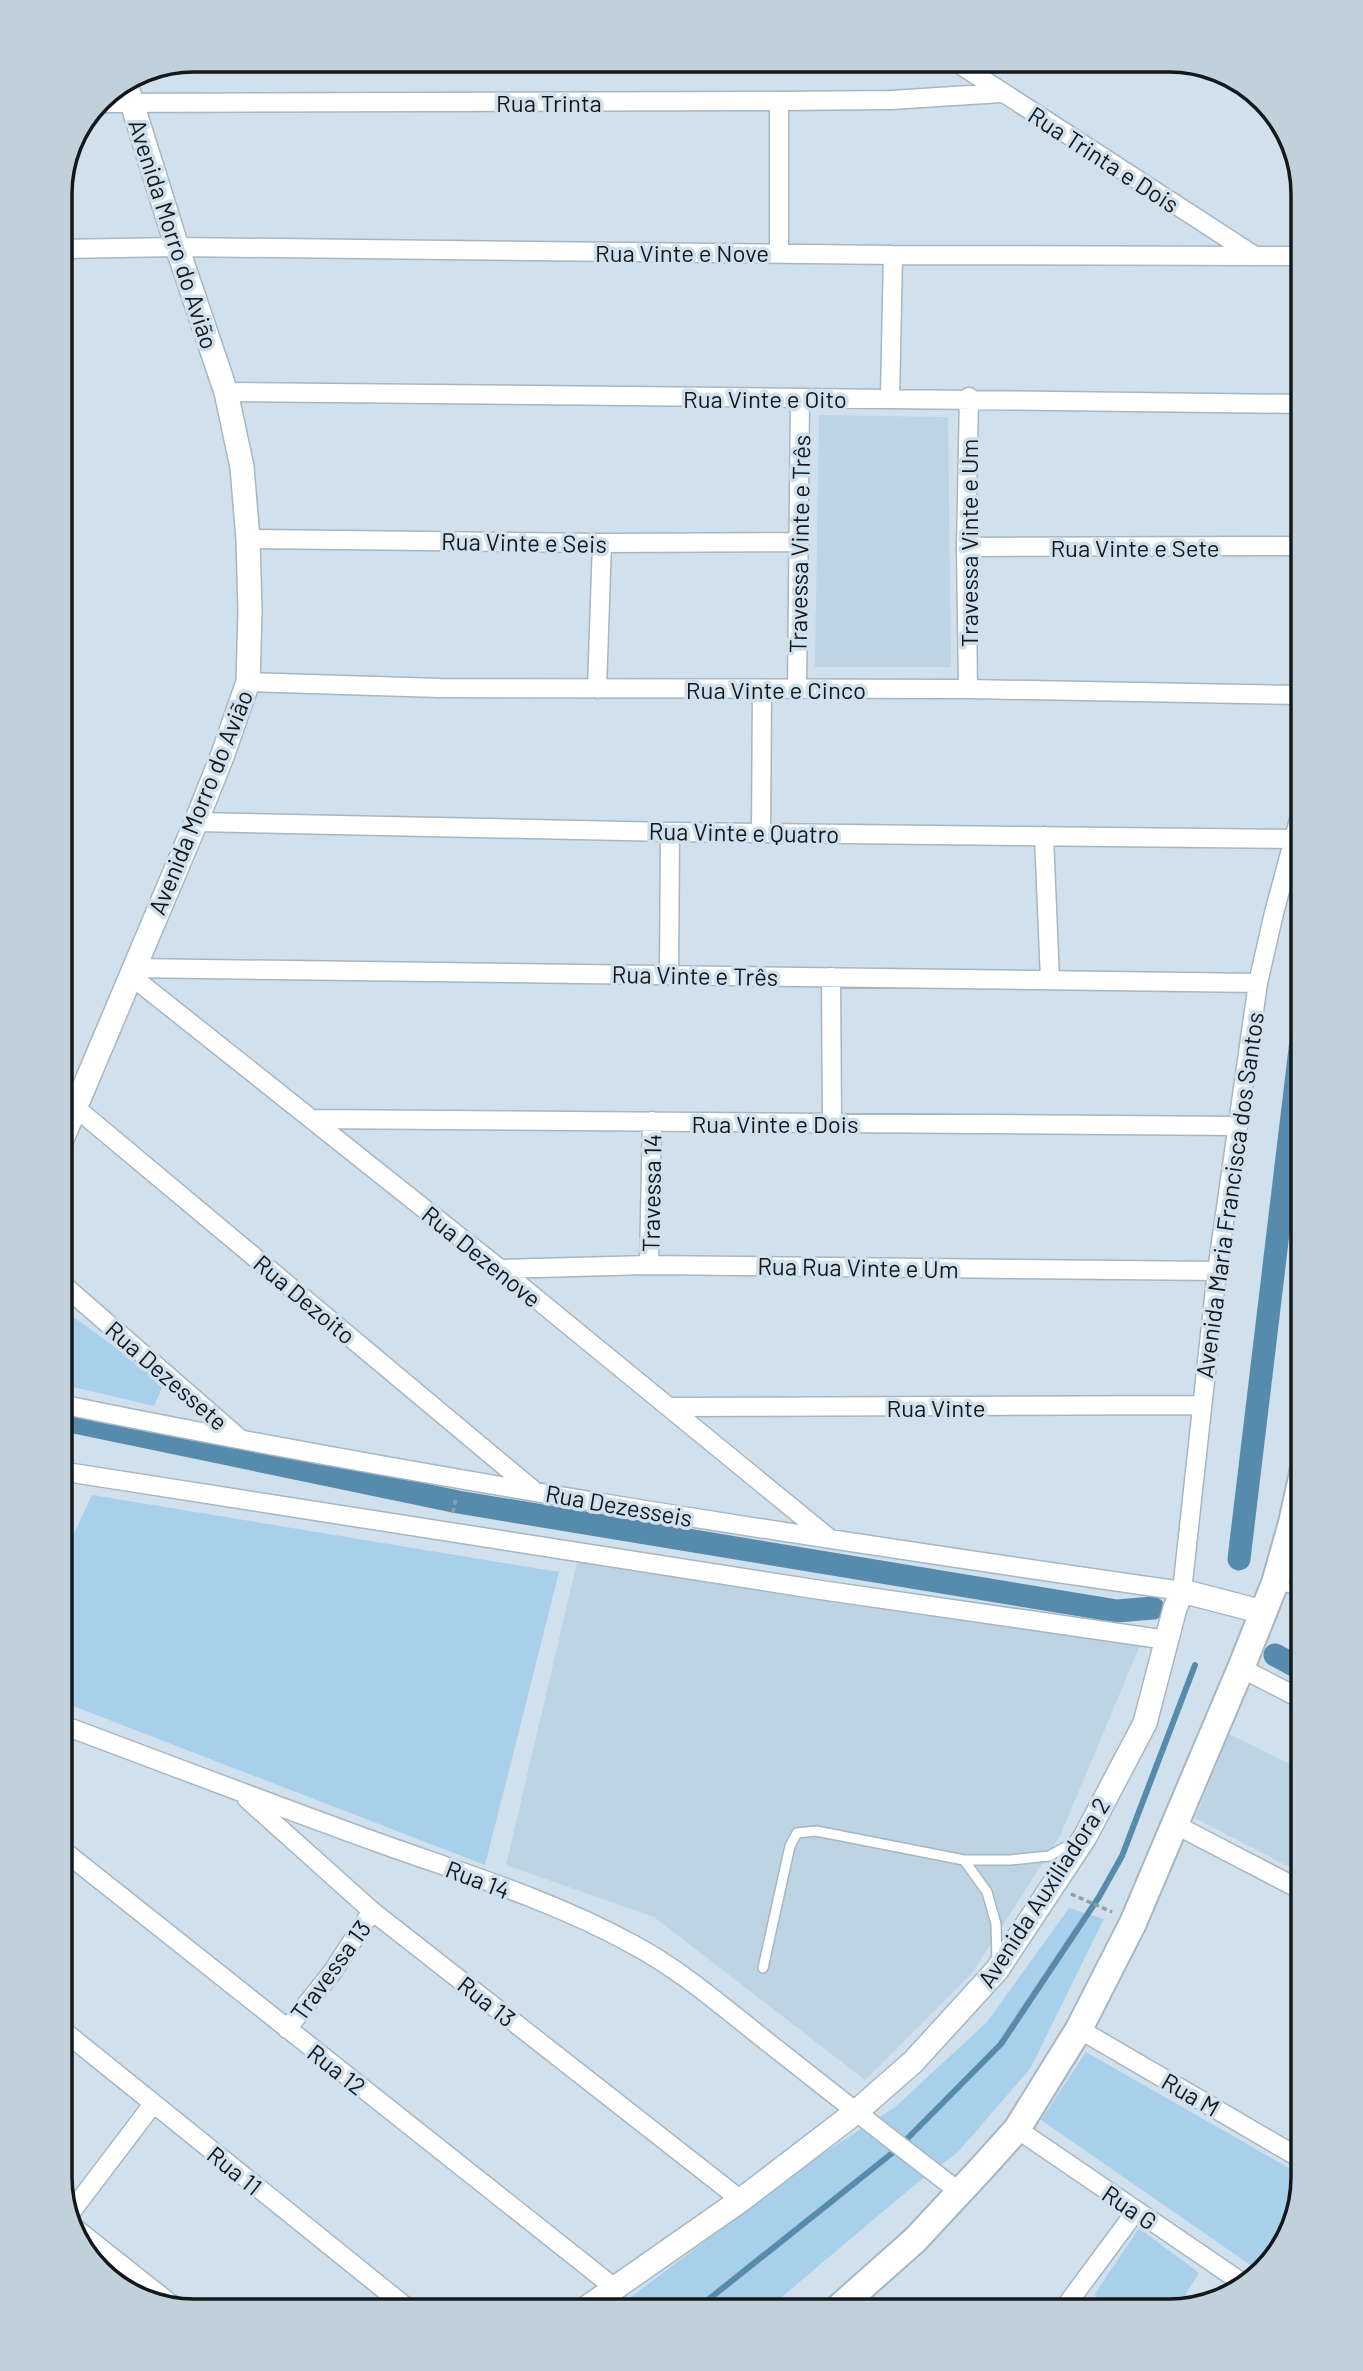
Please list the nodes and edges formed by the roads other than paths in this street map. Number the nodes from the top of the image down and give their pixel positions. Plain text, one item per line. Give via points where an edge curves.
1 (970, 72) edge
2 (128, 92) edge
3 (1001, 93) junction
4 (779, 101) junction
5 (177, 247) junction
6 (72, 249) edge
7 (779, 253) junction
8 (893, 255) junction
9 (1291, 256) edge
10 (1256, 257) junction
11 (226, 392) junction
12 (969, 397) junction
13 (890, 398) junction
14 (800, 399) junction
15 (1291, 404) edge
16 (248, 540) junction
17 (800, 542) junction
18 (602, 543) junction
19 (1291, 546) edge
20 (966, 547) junction
21 (248, 682) junction
22 (597, 689) junction
23 (968, 689) junction
24 (762, 690) junction
25 (797, 690) junction
26 (1291, 695) edge
27 (196, 822) junction
28 (670, 832) junction
29 (761, 832) junction
30 (1044, 836) junction
31 (1291, 839) edge
32 (1291, 847) edge
33 (131, 972) junction
34 (668, 974) junction
35 (831, 977) junction
36 (1050, 980) junction
37 (1258, 983) junction
38 (76, 1108) junction
39 (72, 1117) edge
40 (312, 1119) junction
41 (652, 1121) junction
42 (832, 1123) junction
43 (1238, 1126) junction
44 (649, 1265) junction
45 (499, 1269) junction
46 (1217, 1272) junction
47 (72, 1292) edge
48 (1201, 1405) junction
49 (72, 1406) edge
50 (670, 1407) junction
51 (242, 1441) junction
52 (72, 1473) edge
53 (534, 1490) junction
54 (1291, 1536) edge
55 (832, 1541) junction
56 (1275, 1583) junction
57 (1291, 1588) edge
58 (1182, 1591) junction
59 (1263, 1612) junction
60 (1167, 1640) junction
61 (1241, 1668) junction
62 (1291, 1693) edge
63 (72, 1729) edge
64 (240, 1792) junction
65 (1176, 1825) junction
66 (1085, 1837) junction
67 (72, 1858) edge
68 (964, 1860) junction
69 (1291, 1884) edge
70 (372, 1911) junction
71 (763, 1968) dead end
72 (997, 1970) junction
73 (287, 2029) junction
74 (1079, 2029) junction
75 (72, 2038) edge
76 (153, 2104) junction
77 (856, 2112) junction
78 (1017, 2129) junction
79 (1291, 2152) edge
80 (961, 2193) junction
81 (741, 2200) junction
82 (75, 2206) edge
83 (1136, 2211) junction
84 (88, 2238) edge
85 (1237, 2279) edge
86 (616, 2289) junction
87 (158, 2294) edge
88 (396, 2299) edge
89 (601, 2299) edge
90 (849, 2299) edge
91 (1071, 2299) edge

1 - 3 street, Rua Trinta e Dois
2 - 4 street, Rua Trinta
2 - 5 street, Avenida Morro do Avião
3 - 4 street, Rua Trinta
3 - 10 street, Rua Trinta e Dois
4 - 7 street
5 - 6 street, Rua Vinte e Nove
5 - 7 street, Rua Vinte e Nove
5 - 11 street, Avenida Morro do Avião
7 - 8 street, Rua Vinte e Nove
8 - 10 street, Rua Vinte e Nove
8 - 13 street
9 - 10 street, Rua Vinte e Nove
11 - 14 street, Rua Vinte e Oito
11 - 16 street, Avenida Morro do Avião via 242,467
12 - 13 street, Rua Vinte e Oito
12 - 15 street, Rua Vinte e Oito
12 - 20 street, Travessa Vinte e Um
13 - 14 street, Rua Vinte e Oito
14 - 17 street, Travessa Vinte e Três
16 - 18 street, Rua Vinte e Seis
16 - 21 street, Avenida Morro do Avião
17 - 18 street, Rua Vinte e Seis
17 - 25 street, Travessa Vinte e Três
18 - 22 street
19 - 20 street, Rua Vinte e Sete
20 - 23 street, Travessa Vinte e Um
21 - 22 street, Rua Vinte e Cinco
21 - 27 street, Avenida Morro do Avião
22 - 24 street, Rua Vinte e Cinco
23 - 25 street, Rua Vinte e Cinco
23 - 26 street, Rua Vinte e Cinco
24 - 25 street, Rua Vinte e Cinco
24 - 29 street
27 - 28 street, Rua Vinte e Quatro
27 - 33 street, Avenida Morro do Avião
28 - 29 street, Rua Vinte e Quatro
28 - 34 street
29 - 30 street, Rua Vinte e Quatro
30 - 31 street, Rua Vinte e Quatro
30 - 36 street
32 - 37 street, Avenida Maria Francisca dos Santos
33 - 34 street, Rua Vinte e Três
33 - 38 street, Avenida Morro do Avião
33 - 40 street, Rua Dezenove
34 - 35 street, Rua Vinte e Três
35 - 36 street, Rua Vinte e Três
35 - 42 street
36 - 37 street, Rua Vinte e Três
37 - 43 street, Avenida Maria Francisca dos Santos
38 - 39 street, Avenida Morro do Avião
38 - 53 street, Rua Dezoito
40 - 41 street, Rua Vinte e Dois
40 - 45 street, Rua Dezenove
41 - 42 street, Rua Vinte e Dois
41 - 44 street, Travessa 14
42 - 43 street, Rua Vinte e Dois
43 - 46 street, Avenida Maria Francisca dos Santos
44 - 45 street, Rua Rua Vinte e Um
44 - 46 street, Rua Rua Vinte e Um
45 - 50 street, Rua Dezenove
46 - 48 street, Avenida Maria Francisca dos Santos
47 - 51 street, Rua Dezessete
48 - 50 street, Rua Vinte
48 - 58 street, Avenida Maria Francisca dos Santos
49 - 51 street, Rua Dezesseis
50 - 55 street, Rua Dezenove
51 - 53 street, Rua Dezesseis
52 - 60 street
53 - 55 street, Rua Dezesseis
54 - 56 main road
55 - 58 street, Rua Dezesseis
56 - 57 lane
56 - 59 main road
58 - 59 street
58 - 60 street, Avenida Auxiliadora 2
59 - 61 main road
60 - 66 street, Avenida Auxiliadora 2 via 1145,1723
61 - 62 street
61 - 65 main road
63 - 64 street, Rua 14
64 - 70 street, Rua 13
64 - 77 street, Rua 14 via 483,1880 633,1944 675,1969
65 - 69 street
65 - 74 main road
66 - 68 lane via 1049,1856
66 - 72 street, Avenida Auxiliadora 2
67 - 73 street, Rua 12
68 - 71 lane via 816,1831 797,1833 790,1846
68 - 72 lane via 987,1892 996,1924
70 - 73 street, Travessa 13
70 - 81 street, Rua 13
72 - 77 street, Avenida Auxiliadora 2 via 913,2062
73 - 86 street, Rua 12
74 - 78 main road
74 - 79 street, Rua M
75 - 76 street, Rua 11
76 - 82 street
76 - 88 street, Rua 11
77 - 80 street, Rua 14
77 - 81 street, Avenida Auxiliadora 2
78 - 80 main road
78 - 83 street, Rua G
80 - 90 main road
81 - 86 street, Avenida Auxiliadora 2
83 - 85 street, Rua G
83 - 91 street
84 - 87 street
86 - 89 street, Avenida Auxiliadora 2

